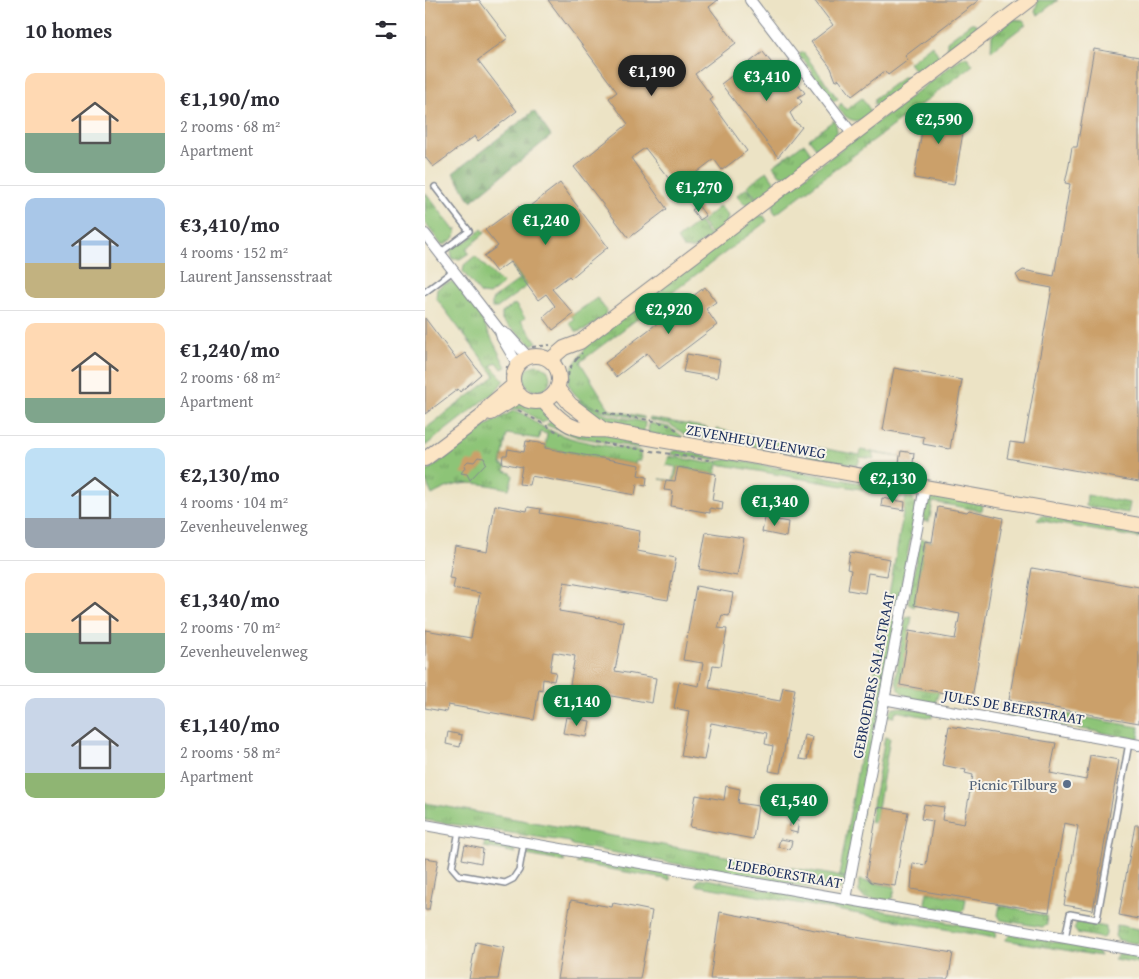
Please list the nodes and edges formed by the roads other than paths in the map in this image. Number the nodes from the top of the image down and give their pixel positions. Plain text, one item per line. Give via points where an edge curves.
1 (750, 0) edge
2 (1030, 0) edge
3 (853, 135) junction
4 (435, 187) dead end
5 (425, 234) edge
6 (440, 254) junction
7 (453, 271) junction
8 (425, 292) edge
9 (517, 362) junction
10 (554, 364) junction
11 (513, 388) junction
12 (557, 388) junction
13 (543, 401) junction
14 (604, 430) junction
15 (425, 459) edge
16 (925, 487) junction
17 (1139, 525) edge
18 (883, 699) junction
19 (1134, 744) edge
20 (425, 825) edge
21 (459, 831) junction
22 (524, 842) junction
23 (846, 900) junction
24 (1065, 938) junction
25 (1139, 951) edge

1 - 3 street
2 - 3 street
3 - 10 street
4 - 6 lane via 469,232
5 - 6 street
6 - 7 street
7 - 8 lane
7 - 9 street via 500,331 508,335
9 - 10 street via 543,356
9 - 11 street
10 - 12 street via 559,375
11 - 13 street via 531,401
11 - 15 street
12 - 13 street
12 - 14 street, ZEVENHEUVELENWEG via 570,404
13 - 14 street, ZEVENHEUVELENWEG via 555,416 573,428
14 - 16 street, ZEVENHEUVELENWEG
16 - 17 street, ZEVENHEUVELENWEG
16 - 18 street, GEBROEDERS SALASTRAAT
18 - 19 street, JULES DE BEERSTRAAT
18 - 23 street, GEBROEDERS SALASTRAAT
19 - 24 lane via 1097,919 1070,914
20 - 21 street, LEDEBOERSTRAAT
21 - 22 street, LEDEBOERSTRAAT
21 - 22 lane via 452,867 459,875 505,883 513,879 519,870
22 - 23 street, LEDEBOERSTRAAT
23 - 24 street, LEDEBOERSTRAAT
24 - 25 street, LEDEBOERSTRAAT

